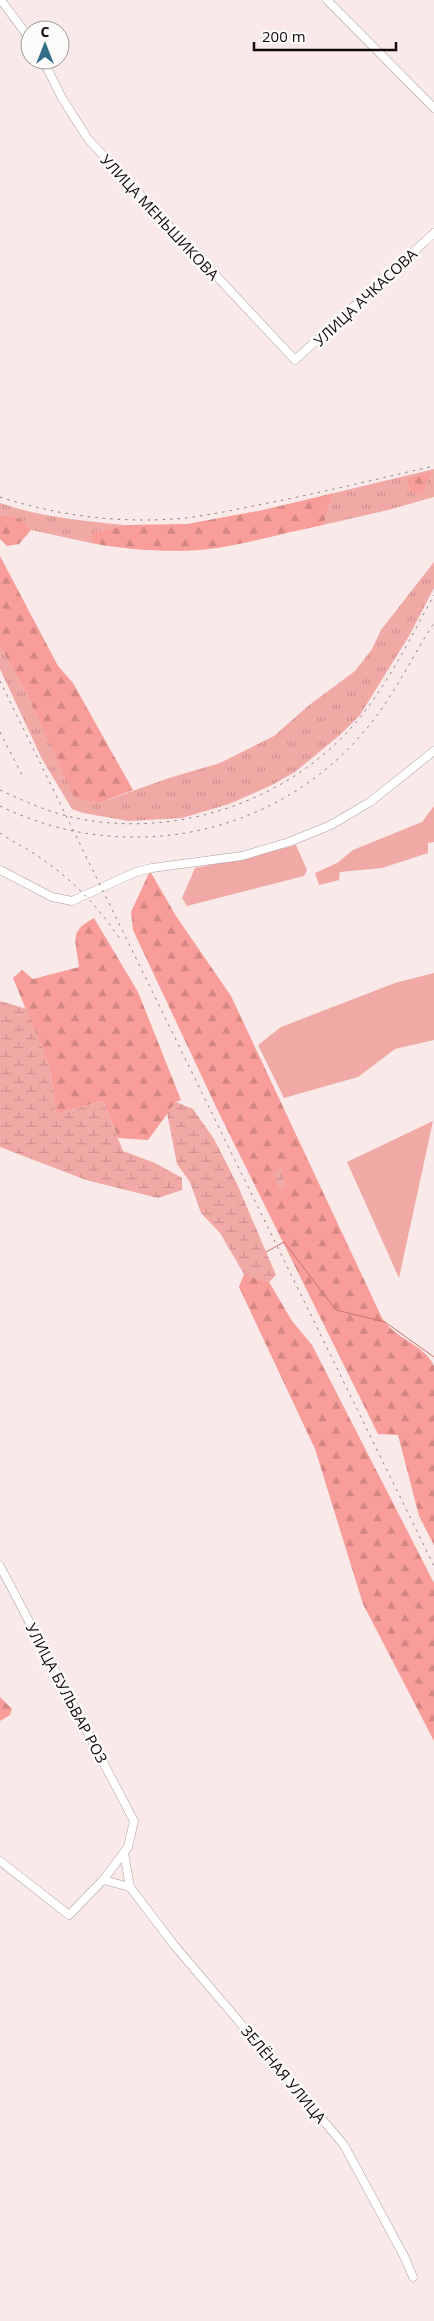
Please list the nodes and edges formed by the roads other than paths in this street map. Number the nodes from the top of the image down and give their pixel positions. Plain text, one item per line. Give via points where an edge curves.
1 (1, 0) edge
2 (327, 0) edge
3 (20, 26) edge
4 (48, 70) edge
5 (434, 108) edge
6 (434, 233) edge
7 (295, 360) joint
8 (434, 751) edge
9 (0, 870) edge
10 (0, 1566) edge
11 (124, 1853) junction
12 (0, 1861) edge
13 (103, 1880) junction
14 (130, 1887) junction
15 (413, 2277) dead end

1 - 3 street
2 - 5 street
4 - 7 street, УЛИЦА МЕНЬШИКОВА via 88,139
6 - 7 street, УЛИЦА АЧКАСОВА
8 - 9 street via 370,802 331,825 242,856 136,872 72,901 60,900
10 - 11 street, УЛИЦА БУЛЬВАР РОЗ via 134,1821
11 - 13 street
11 - 14 street, ЗЕЛЁНАЯ УЛИЦА
12 - 13 street via 69,1915
13 - 14 street
14 - 15 street, ЗЕЛЁНАЯ УЛИЦА via 174,1945 344,2145

